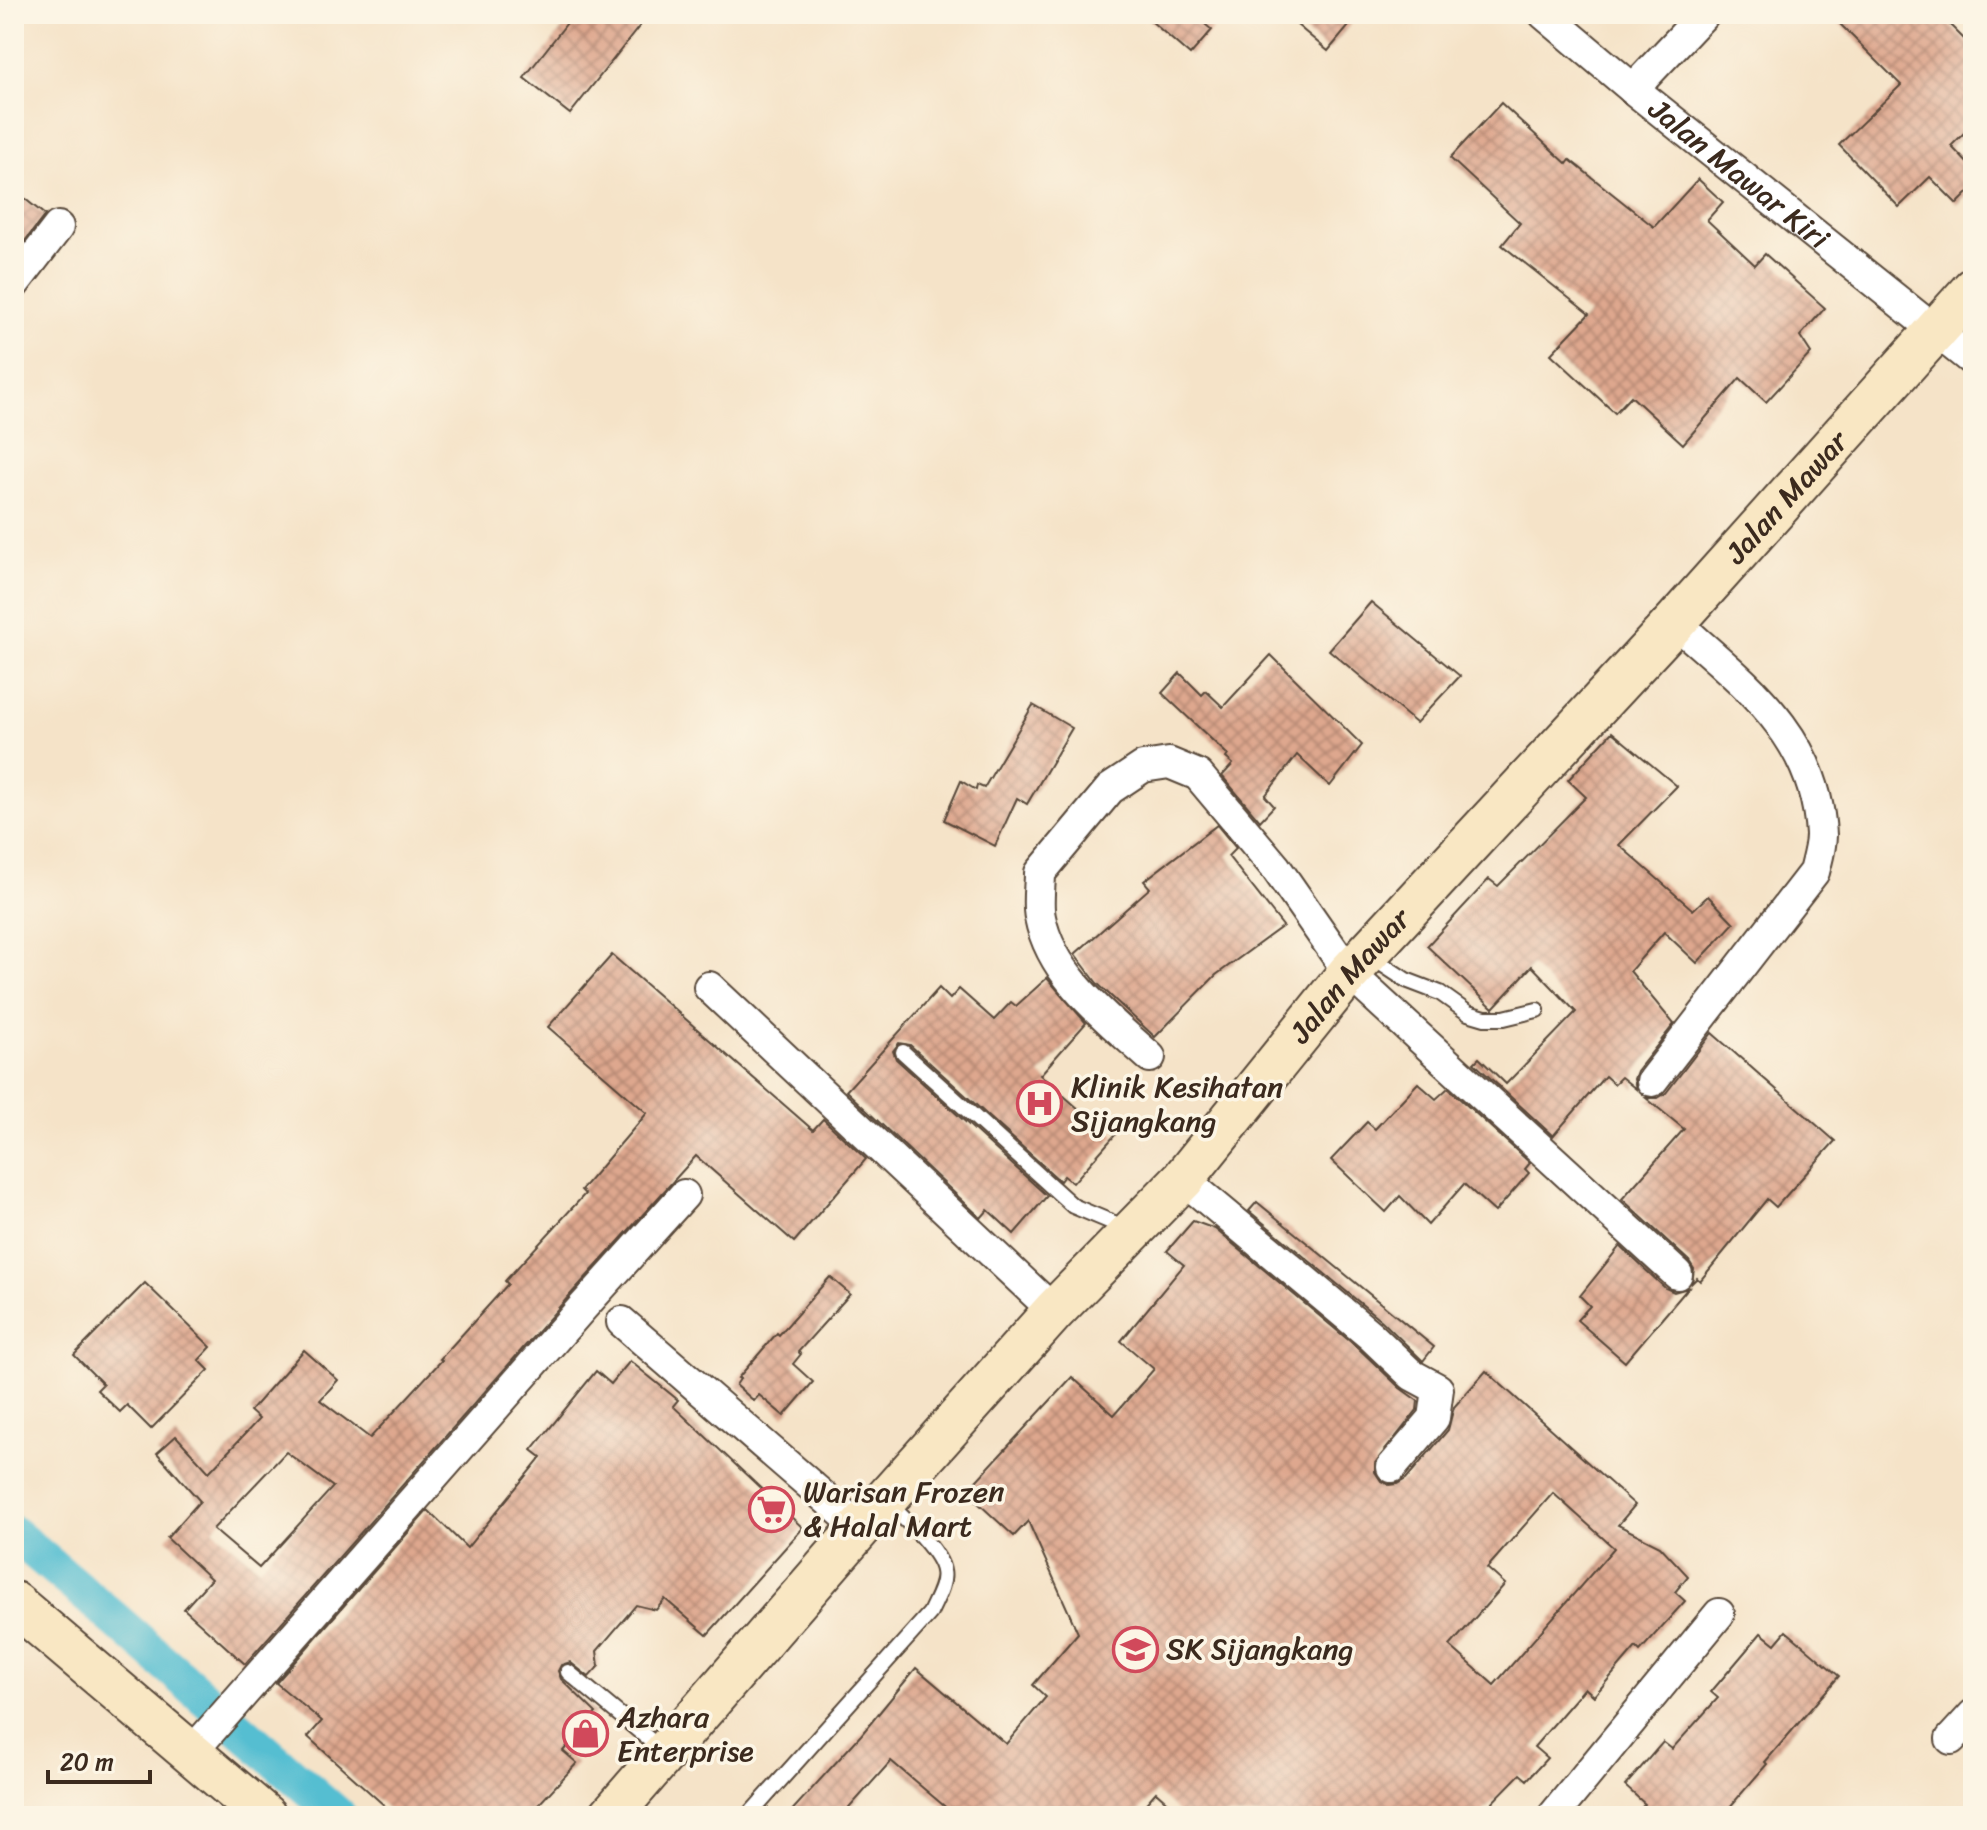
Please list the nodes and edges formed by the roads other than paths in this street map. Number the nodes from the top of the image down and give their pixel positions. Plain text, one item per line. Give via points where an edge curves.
1 (1544, 14) edge
2 (1704, 14) edge
3 (1633, 89) junction
4 (58, 227) dead end
5 (14, 284) edge
6 (1973, 289) edge
7 (1937, 330) junction
8 (1973, 361) edge
9 (1675, 622) junction
10 (1358, 964) junction
11 (709, 987) dead end
12 (1537, 1010) dead end
13 (903, 1052) dead end
14 (1150, 1057) dead end
15 (1652, 1081) dead end
16 (1183, 1179) junction
17 (684, 1195) dead end
18 (1132, 1231) junction
19 (1677, 1274) dead end
20 (1054, 1311) junction
21 (622, 1322) dead end
22 (1392, 1467) dead end
23 (874, 1515) junction
24 (14, 1603) edge
25 (1719, 1614) dead end
26 (568, 1672) dead end
27 (1973, 1715) edge
28 (1951, 1739) dead end
29 (191, 1753) junction
30 (666, 1753) junction
31 (750, 1814) edge
32 (265, 1816) edge
33 (610, 1816) edge
34 (1553, 1816) edge

1 - 3 street, Jalan Mawar Kiri
2 - 3 street
3 - 7 street, Jalan Mawar Kiri
4 - 5 street
6 - 7 street, Jalan Mawar
7 - 8 street, Jalan Mawar Kiri
7 - 9 street, Jalan Mawar
9 - 10 street, Jalan Mawar
9 - 15 street via 1766,704 1796,745 1812,787 1821,837 1814,872
10 - 12 lane via 1440,993 1485,1018
10 - 14 street via 1198,775 1169,763 1143,767 1110,789 1040,873 1040,916 1055,957 1093,1006
10 - 16 street, Jalan Mawar
10 - 19 street
11 - 20 street
13 - 18 lane via 1073,1206
16 - 18 street, Jalan Mawar
16 - 22 street via 1412,1375 1438,1389 1434,1418
17 - 29 street
18 - 20 street, Jalan Mawar
20 - 23 street, Jalan Mawar
21 - 23 street
23 - 30 street, Jalan Mawar
23 - 31 lane via 933,1551 943,1571 941,1587 930,1613
24 - 29 street
25 - 34 street
26 - 30 lane
27 - 28 street
29 - 32 street
30 - 33 street, Jalan Mawar

